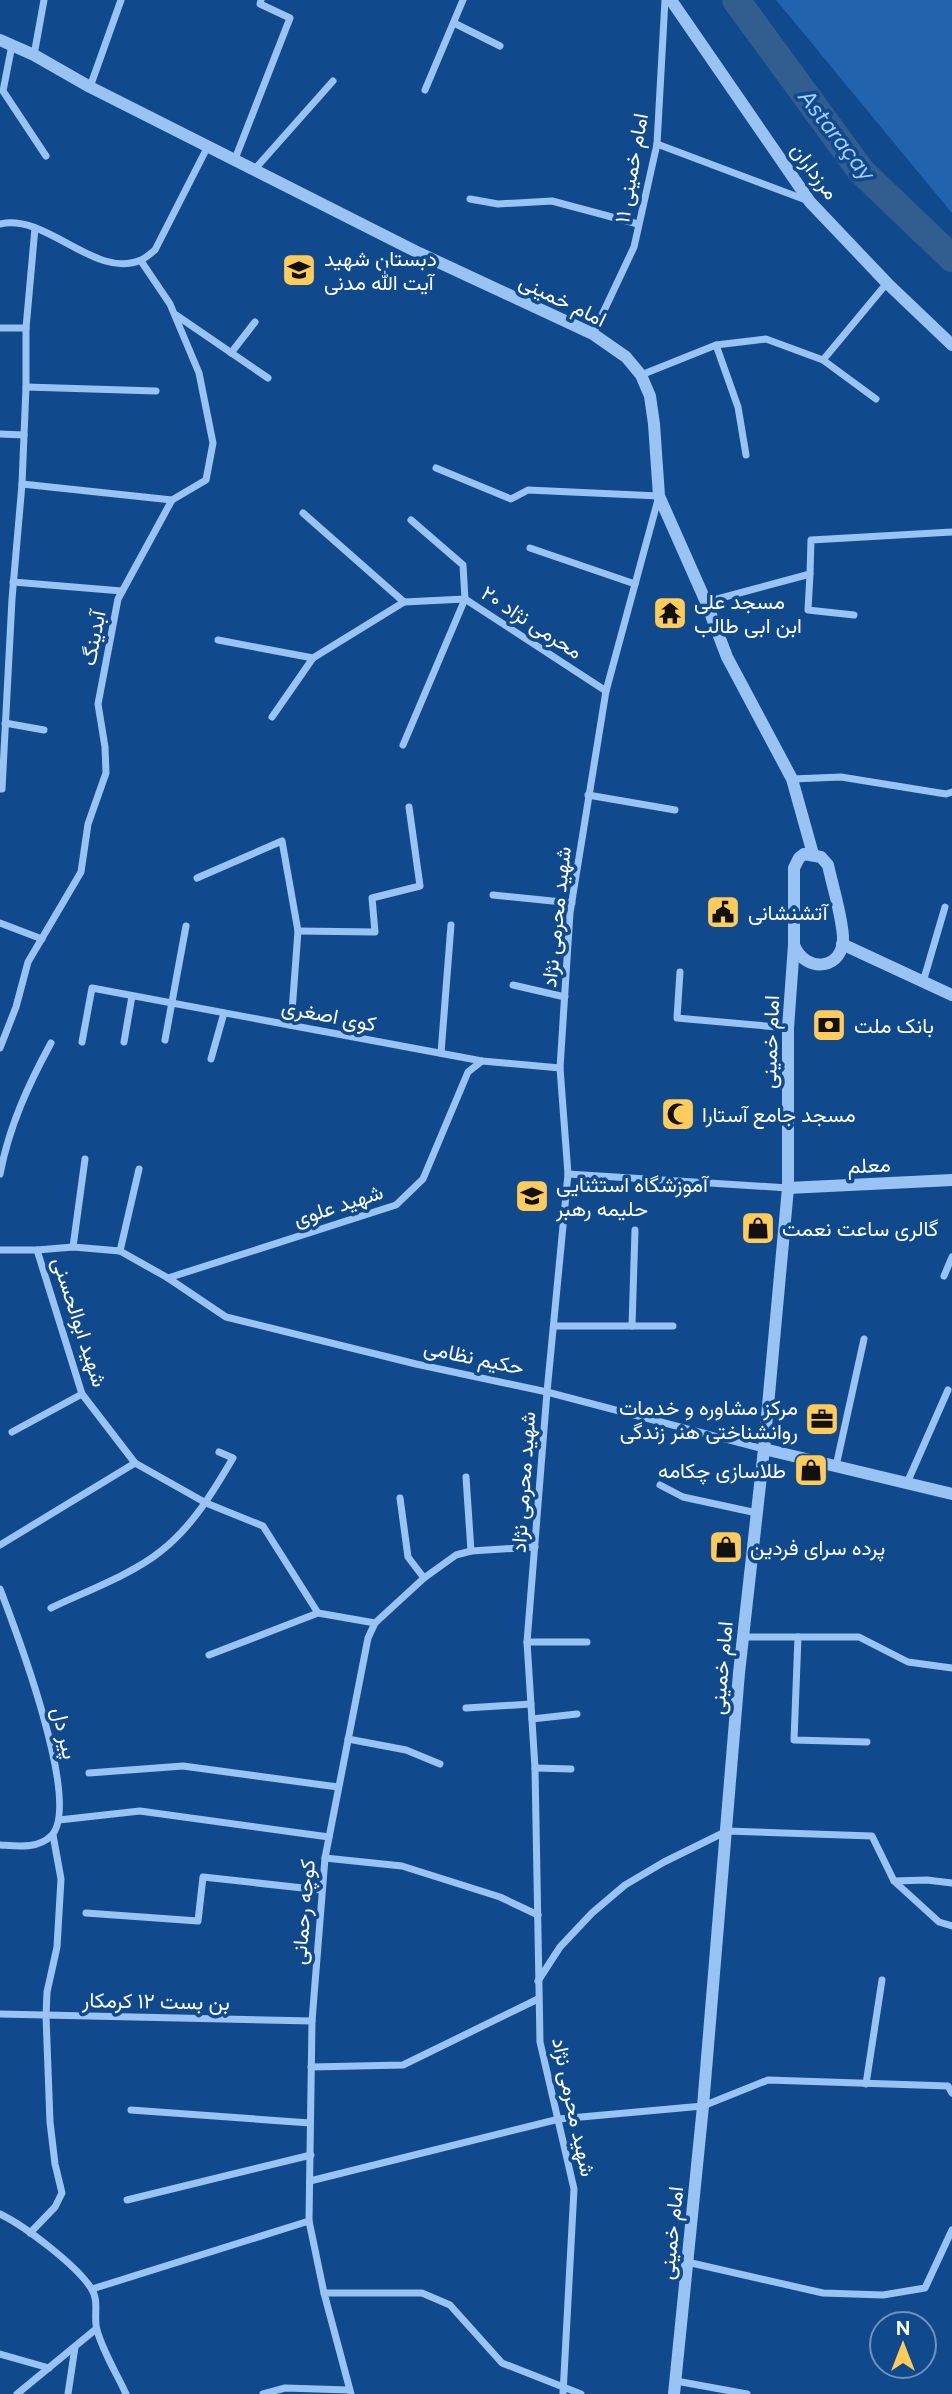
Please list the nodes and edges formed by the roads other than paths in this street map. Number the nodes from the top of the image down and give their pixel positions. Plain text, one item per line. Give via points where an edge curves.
1 (44, 0) edge
2 (121, 0) edge
3 (261, 0) edge
4 (463, 0) edge
5 (668, 0) edge
6 (454, 23) junction
7 (6, 43) edge
8 (500, 46) dead end
9 (34, 55) junction
10 (333, 81) dead end
11 (90, 87) junction
12 (425, 90) dead end
13 (657, 144) junction
14 (209, 145) junction
15 (46, 156) dead end
16 (235, 159) junction
17 (255, 169) junction
18 (470, 199) dead end
19 (810, 202) junction
20 (0, 224) edge
21 (638, 224) junction
22 (35, 228) junction
23 (141, 261) junction
24 (887, 283) junction
25 (175, 315) junction
26 (256, 322) dead end
27 (0, 328) edge
28 (26, 328) junction
29 (593, 334) junction
30 (716, 345) junction
31 (952, 345) edge
32 (231, 353) junction
33 (823, 360) junction
34 (641, 375) junction
35 (268, 378) dead end
36 (26, 387) junction
37 (156, 391) dead end
38 (876, 399) dead end
39 (0, 434) edge
40 (24, 435) junction
41 (746, 455) dead end
42 (436, 468) dead end
43 (22, 484) junction
44 (659, 496) junction
45 (172, 500) junction
46 (303, 513) dead end
47 (411, 520) dead end
48 (952, 532) edge
49 (530, 548) dead end
50 (810, 574) junction
51 (13, 583) junction
52 (635, 584) junction
53 (122, 591) junction
54 (464, 598) junction
55 (706, 601) junction
56 (404, 602) junction
57 (854, 615) dead end
58 (218, 640) dead end
59 (313, 657) junction
60 (606, 691) junction
61 (272, 717) dead end
62 (5, 723) junction
63 (44, 730) dead end
64 (403, 745) dead end
65 (792, 779) junction
66 (0, 789) edge
67 (952, 792) edge
68 (588, 795) junction
69 (409, 807) dead end
70 (675, 810) dead end
71 (813, 854) junction
72 (197, 878) dead end
73 (493, 895) dead end
74 (572, 903) junction
75 (945, 907) dead end
76 (0, 923) edge
77 (450, 925) dead end
78 (186, 926) dead end
79 (298, 931) junction
80 (41, 939) junction
81 (842, 944) junction
82 (794, 945) junction
83 (680, 972) dead end
84 (923, 982) junction
85 (513, 985) dead end
86 (952, 995) edge
87 (132, 996) junction
88 (565, 997) junction
89 (172, 1003) junction
90 (224, 1013) junction
91 (291, 1026) junction
92 (788, 1028) junction
93 (165, 1040) dead end
94 (82, 1042) dead end
95 (124, 1042) dead end
96 (51, 1043) dead end
97 (0, 1048) edge
98 (441, 1053) junction
99 (211, 1059) dead end
100 (482, 1061) junction
101 (560, 1068) junction
102 (85, 1159) dead end
103 (139, 1170) dead end
104 (0, 1174) edge
105 (568, 1174) junction
106 (952, 1180) edge
107 (788, 1188) junction
108 (635, 1230) dead end
109 (72, 1247) junction
110 (0, 1250) edge
111 (37, 1250) junction
112 (120, 1251) junction
113 (952, 1257) edge
114 (944, 1276) dead end
115 (169, 1278) junction
116 (554, 1326) junction
117 (632, 1326) junction
118 (673, 1326) dead end
119 (864, 1339) dead end
120 (948, 1390) dead end
121 (547, 1392) junction
122 (82, 1394) junction
123 (12, 1433) dead end
124 (764, 1449) junction
125 (219, 1452) dead end
126 (135, 1463) junction
127 (836, 1466) junction
128 (466, 1477) dead end
129 (907, 1483) junction
130 (660, 1485) dead end
131 (952, 1494) edge
132 (400, 1498) dead end
133 (206, 1503) junction
134 (757, 1513) junction
135 (0, 1545) edge
136 (535, 1547) junction
137 (471, 1551) junction
138 (424, 1578) junction
139 (0, 1589) edge
140 (51, 1608) dead end
141 (318, 1613) junction
142 (375, 1623) junction
143 (743, 1637) junction
144 (798, 1637) junction
145 (527, 1642) junction
146 (587, 1642) dead end
147 (209, 1655) dead end
148 (952, 1668) edge
149 (531, 1704) junction
150 (467, 1708) dead end
151 (577, 1714) dead end
152 (532, 1719) junction
153 (348, 1739) junction
154 (867, 1742) dead end
155 (440, 1764) dead end
156 (535, 1768) junction
157 (571, 1769) dead end
158 (89, 1773) dead end
159 (338, 1787) junction
160 (59, 1820) junction
161 (727, 1830) junction
162 (53, 1835) junction
163 (329, 1837) junction
164 (0, 1845) edge
165 (325, 1858) junction
166 (894, 1881) junction
167 (952, 1883) edge
168 (321, 1891) junction
169 (86, 1913) dead end
170 (538, 1915) junction
171 (952, 1926) edge
172 (882, 1980) dead end
173 (538, 1982) junction
174 (538, 1999) junction
175 (0, 2014) edge
176 (46, 2017) junction
177 (312, 2021) junction
178 (311, 2067) junction
179 (866, 2084) junction
180 (952, 2093) edge
181 (703, 2106) junction
182 (131, 2110) dead end
183 (559, 2119) junction
184 (310, 2123) junction
185 (311, 2155) junction
186 (310, 2181) junction
187 (127, 2200) dead end
188 (0, 2214) edge
189 (309, 2221) junction
190 (952, 2230) edge
191 (30, 2233) junction
192 (687, 2262) junction
193 (92, 2289) junction
194 (324, 2293) junction
195 (96, 2329) junction
196 (75, 2347) junction
197 (0, 2354) edge
198 (49, 2368) junction
199 (675, 2387) edge
200 (329, 2392) edge
201 (350, 2392) edge
202 (563, 2392) edge
203 (17, 2394) edge
204 (68, 2394) edge
205 (126, 2394) edge
206 (263, 2394) edge
207 (581, 2394) edge
208 (747, 2394) edge

1 - 9 street
2 - 11 street
3 - 16 street via 260,4 290,18
4 - 6 street
5 - 13 street, امام خمینی ۱۱
5 - 19 street, مرزداران
6 - 8 street
6 - 12 street
7 - 9 street, امام خمینی
7 - 15 street via 3,91
9 - 11 street, امام خمینی
10 - 17 street
11 - 14 street, امام خمینی
13 - 19 street
13 - 21 street, امام خمینی ۱۱
14 - 16 street, امام خمینی
14 - 23 street via 155,250
16 - 17 street, امام خمینی
17 - 29 street, امام خمینی via 419,253
18 - 21 street via 498,204 552,201
19 - 24 street, مرزداران
20 - 22 street via 12,221
21 - 29 street, امام خمینی ۱۱ via 634,247
22 - 23 street via 116,264
22 - 28 street
23 - 25 street
24 - 31 street, مرزداران
24 - 33 street
25 - 32 street
25 - 45 street via 199,373 214,443 206,480
26 - 32 street
27 - 28 street
28 - 36 street
29 - 34 street, امام خمینی via 626,357
30 - 33 street via 766,339
30 - 34 street
30 - 41 street via 738,407
32 - 35 street
33 - 38 street
34 - 44 street, امام خمینی via 650,396
36 - 37 street
36 - 40 street
39 - 40 street
40 - 43 street
42 - 44 street via 511,499 528,490
43 - 45 street
43 - 51 street
44 - 52 street, شهید محرمی نژاد
44 - 55 street, امام خمینی
45 - 53 street, آبدینگ
46 - 56 street
47 - 54 street via 463,565
48 - 50 street via 811,540
49 - 52 street
50 - 55 street
50 - 57 street via 808,610
51 - 53 street
51 - 62 street
52 - 60 street, شهید محرمی نژاد
53 - 80 street, آبدینگ via 98,704 106,774 88,824 81,872
54 - 56 street, محرمی نژاد ۲۰
54 - 60 street, محرمی نژاد ۲۰
54 - 64 street
55 - 65 street, امام خمینی via 738,680
56 - 59 street, محرمی نژاد ۲۰
58 - 59 street
59 - 61 street, محرمی نژاد ۲۰
60 - 68 street, شهید محرمی نژاد
62 - 63 street
62 - 66 street
65 - 67 street via 841,777
65 - 71 street, امام خمینی
68 - 70 street
68 - 74 street, شهید محرمی نژاد
69 - 79 street via 420,886 372,898 375,932
71 - 81 street, امام خمینی via 828,865
71 - 82 street, امام خمینی via 804,854 794,868
72 - 79 street via 282,841
73 - 74 street
74 - 88 street, شهید محرمی نژاد
75 - 84 street
76 - 80 street
77 - 98 street
78 - 89 street
79 - 91 street
80 - 97 street, آبدینگ via 28,962
81 - 82 street via 837,957 818,965 799,956
81 - 84 street
82 - 92 street, امام خمینی
83 - 92 street via 677,1018
84 - 86 street
85 - 88 street
87 - 89 street, کوی اصغری
87 - 94 street, کوی اصغری via 92,988
87 - 95 street
88 - 101 street, شهید محرمی نژاد
89 - 90 street, کوی اصغری
89 - 93 street
90 - 91 street, کوی اصغری
90 - 99 street
91 - 98 street, کوی اصغری
92 - 107 street, امام خمینی
96 - 104 street via 27,1089
98 - 100 street, کوی اصغری
100 - 101 street, کوی اصغری
100 - 115 street, شهید علوی via 468,1072 423,1179 396,1205
101 - 105 street, شهید محرمی نژاد
102 - 109 street
103 - 112 street
105 - 107 street
105 - 116 street, شهید محرمی نژاد
106 - 107 street, معلم
107 - 124 street, امام خمینی
108 - 117 street
109 - 111 street, حکیم نظامی
109 - 112 street, حکیم نظامی
110 - 111 street, حکیم نظامی
111 - 122 street, شهید ابوالحسنی
112 - 115 street, حکیم نظامی
113 - 114 street
115 - 121 street, حکیم نظامی via 226,1317
116 - 117 street
116 - 121 street, شهید محرمی نژاد
117 - 118 street
119 - 127 street
120 - 129 street
121 - 124 street, حکیم نظامی
121 - 136 street, شهید محرمی نژاد
122 - 123 street
122 - 126 street, شهید ابوالحسنی
124 - 127 street, حکیم نظامی
124 - 134 street, امام خمینی
125 - 133 street via 233,1458
126 - 133 street, شهید ابوالحسنی
126 - 135 street
127 - 129 street, حکیم نظامی
128 - 137 street
129 - 131 street, حکیم نظامی
130 - 134 street via 683,1497
132 - 138 street via 408,1557
133 - 140 street via 161,1551
133 - 141 street, شهید ابوالحسنی via 263,1526
134 - 143 street, امام خمینی
136 - 137 street, کوچه رحمانی
136 - 145 street, شهید محرمی نژاد
137 - 138 street, کوچه رحمانی via 456,1555
138 - 142 street, کوچه رحمانی
139 - 160 street, پیر دل via 43,1713 58,1782
141 - 142 street
141 - 147 street
142 - 153 street, کوچه رحمانی
143 - 144 street
143 - 161 street, امام خمینی
144 - 148 street via 859,1637 908,1662
144 - 154 street via 794,1740
145 - 146 street
145 - 149 street, شهید محرمی نژاد
149 - 150 street
149 - 152 street, شهید محرمی نژاد
151 - 152 street
152 - 156 street, شهید محرمی نژاد
153 - 155 street via 406,1750
153 - 159 street, کوچه رحمانی
156 - 157 street
156 - 170 street, شهید محرمی نژاد
158 - 159 street via 183,1766
159 - 163 street, کوچه رحمانی
160 - 162 street, پیر دل
160 - 163 street via 140,1811
161 - 166 street via 872,1836
161 - 173 street via 625,1885 560,1947
161 - 181 street, امام خمینی
162 - 164 street via 32,1846
162 - 176 street via 61,1879
163 - 165 street, کوچه رحمانی
165 - 168 street, کوچه رحمانی
165 - 170 street via 402,1866 500,1897
166 - 167 street
166 - 171 street via 939,1922
168 - 169 street via 203,1877 198,1921
168 - 177 street, کوچه رحمانی
170 - 173 street, شهید محرمی نژاد
172 - 179 street
173 - 174 street, شهید محرمی نژاد
174 - 178 street via 403,2065
174 - 183 street, شهید محرمی نژاد via 540,2042
175 - 176 street, بن بست ۱۲ کرمکار
176 - 177 street, بن بست ۱۲ کرمکار
176 - 191 street via 50,2122 62,2193
177 - 178 street, کوچه رحمانی
178 - 184 street, کوچه رحمانی
179 - 180 street via 948,2087
179 - 181 street via 768,2080
181 - 183 street
181 - 192 street, امام خمینی
182 - 184 street
183 - 186 street
183 - 202 street, شهید محرمی نژاد via 574,2189
184 - 185 street, کوچه رحمانی
185 - 186 street, کوچه رحمانی
185 - 187 street
186 - 189 street, کوچه رحمانی
188 - 191 street
189 - 193 street
189 - 194 street, کوچه رحمانی
190 - 192 street via 925,2288 883,2295 823,2293
191 - 193 street
192 - 199 street, امام خمینی
193 - 195 street
194 - 201 street, کوچه رحمانی
194 - 202 street via 422,2293 450,2305 502,2363
195 - 196 street
195 - 205 street
196 - 198 street
196 - 204 street
197 - 198 street
198 - 203 street
199 - 208 street
200 - 201 street
200 - 206 street via 285,2388
202 - 207 street

